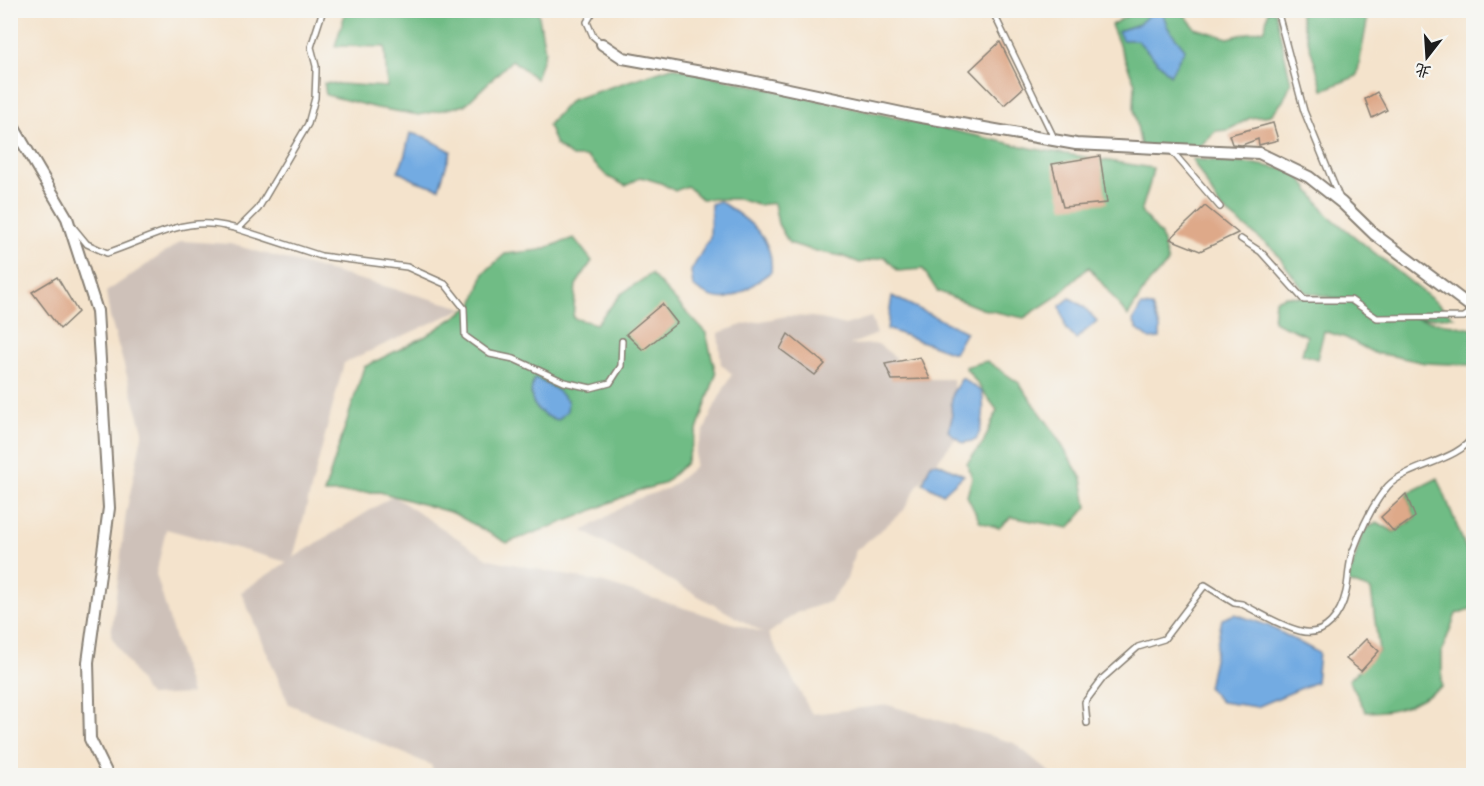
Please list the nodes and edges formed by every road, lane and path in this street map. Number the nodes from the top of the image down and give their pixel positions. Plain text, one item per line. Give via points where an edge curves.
1 (323, 10) edge
2 (594, 10) edge
3 (992, 10) edge
4 (1277, 10) edge
5 (602, 44) joint
6 (10, 121) edge
7 (1055, 141) junction
8 (1170, 148) junction
9 (1342, 203) junction
10 (1220, 207) dead end
11 (66, 218) junction
12 (238, 229) junction
13 (1241, 238) dead end
14 (1473, 310) edge
15 (622, 341) dead end
16 (1473, 435) edge
17 (1088, 723) dead end
18 (108, 776) edge

1 - 12 lane via 311,47 316,66 315,98 308,124 258,208
2 - 5 lane via 587,22
3 - 7 lane
4 - 9 lane via 1304,111
5 - 7 street via 623,58
6 - 11 street
7 - 8 street
8 - 9 street via 1259,153 1309,177
8 - 10 lane
9 - 14 street via 1374,234
11 - 12 lane via 87,244 107,253 166,230 209,224
11 - 18 street via 97,311 109,508 88,662 90,739
12 - 15 lane via 321,256 407,267 445,284 464,308 465,336 490,354 514,359 564,382 591,388 610,383 621,366
13 - 14 lane via 1260,252 1304,300 1351,300 1377,318 1464,317
16 - 17 lane via 1470,442 1451,454 1389,485 1352,553 1346,594 1330,626 1314,632 1300,631 1234,603 1204,585 1164,639 1137,646 1103,678 1085,702

